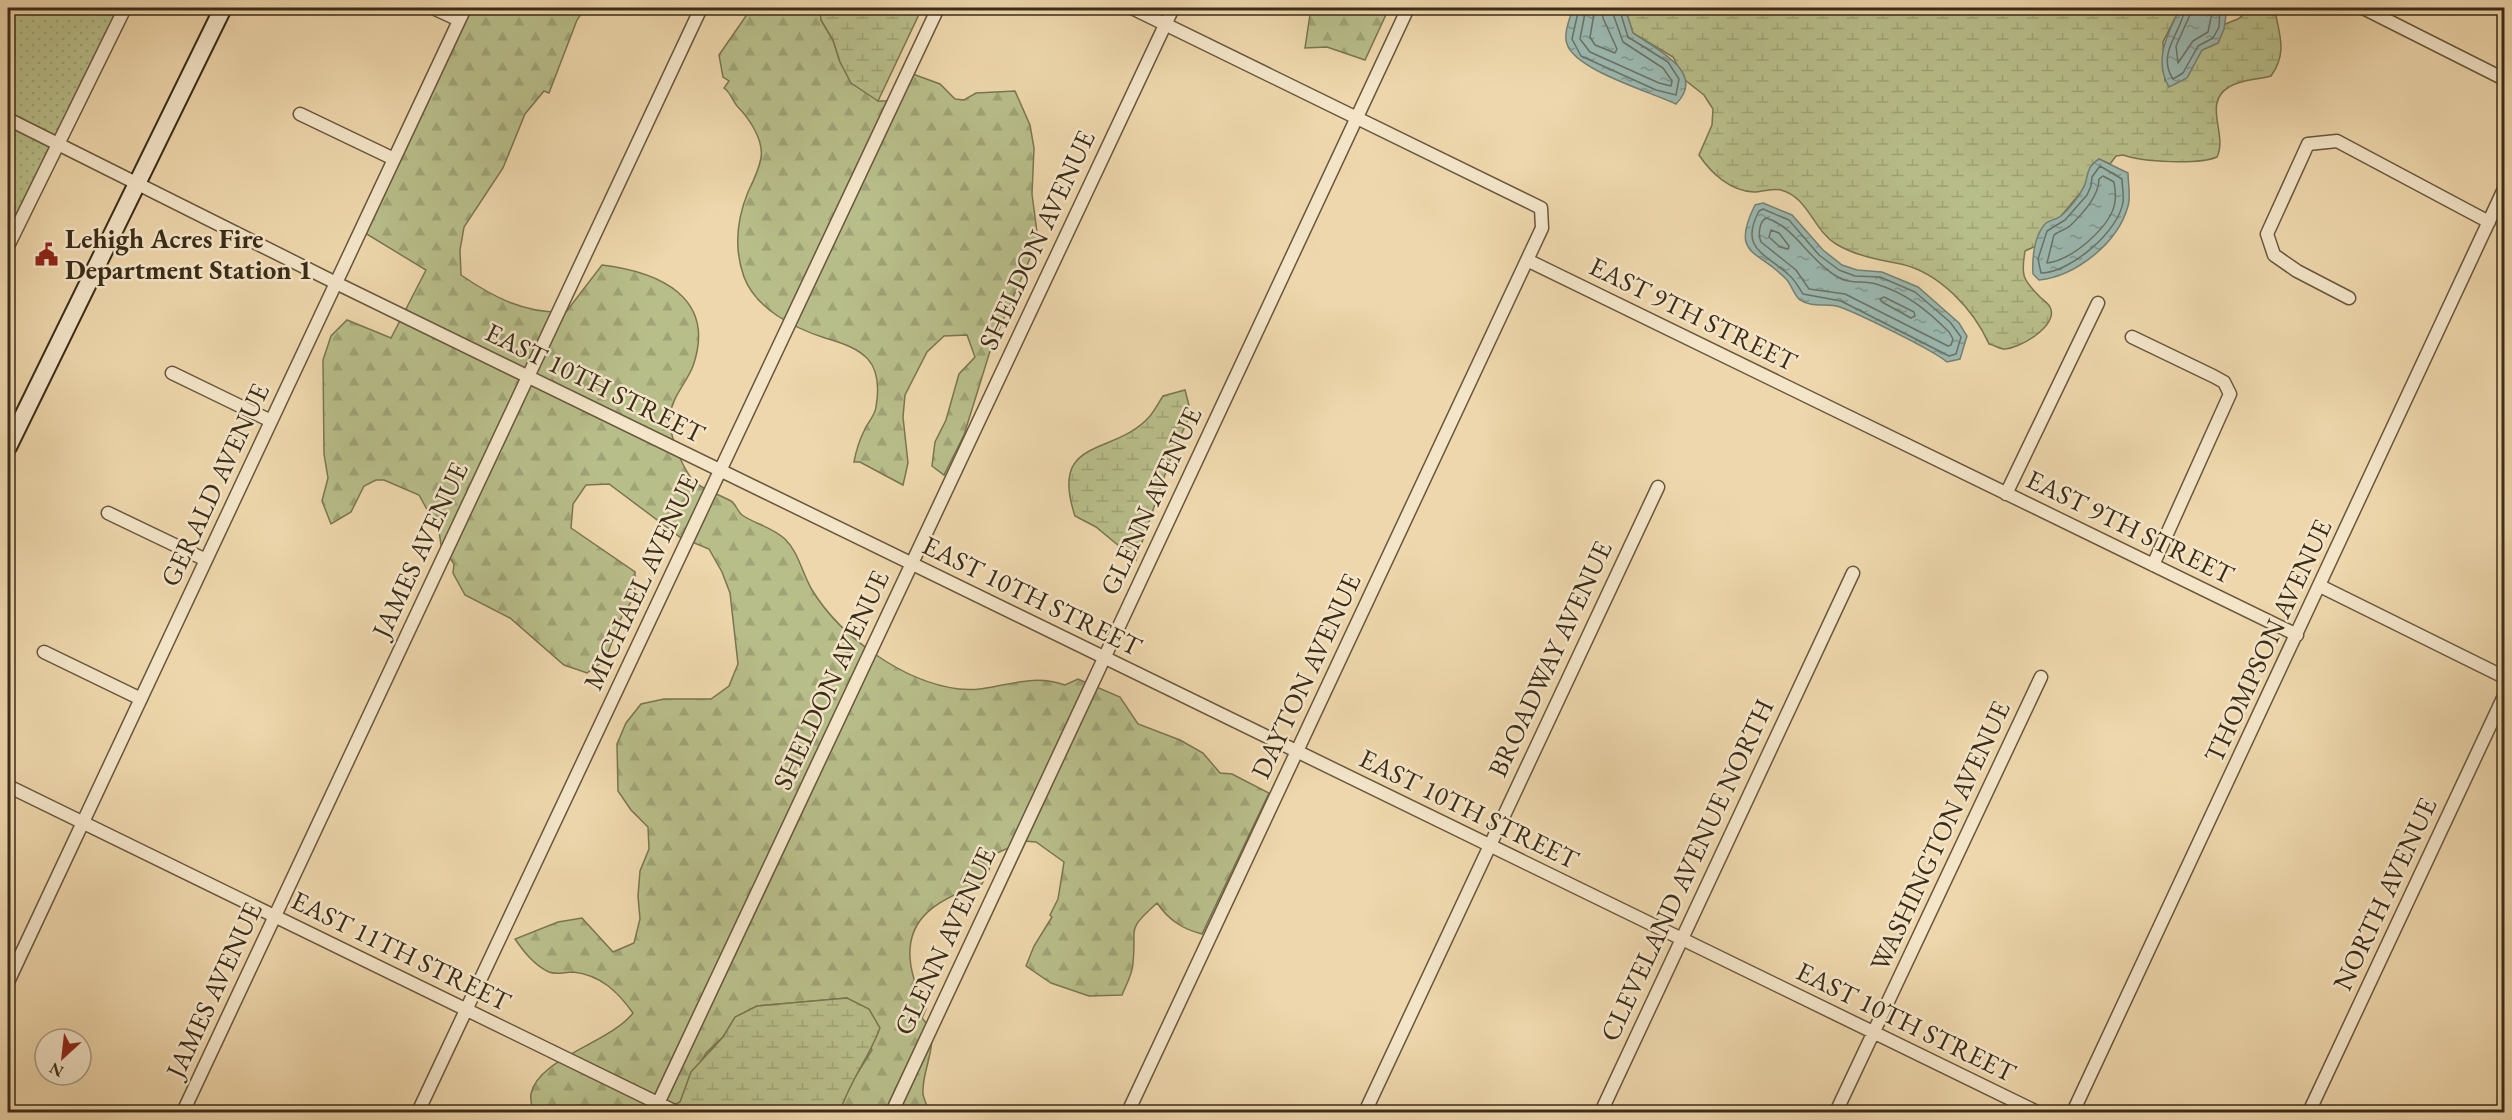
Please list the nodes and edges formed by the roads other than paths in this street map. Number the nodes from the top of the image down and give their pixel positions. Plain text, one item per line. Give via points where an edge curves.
1 (125, 8) edge
2 (223, 8) edge
3 (433, 8) edge
4 (465, 8) edge
5 (701, 8) edge
6 (938, 8) edge
7 (1132, 8) edge
8 (1173, 8) edge
9 (1408, 8) edge
10 (2363, 8) edge
11 (459, 20) junction
12 (1166, 23) junction
13 (2505, 80) edge
14 (300, 114) dead end
15 (1358, 117) junction
16 (8, 120) edge
17 (57, 145) junction
18 (394, 159) junction
19 (136, 185) junction
20 (2505, 189) edge
21 (2489, 222) junction
22 (8, 246) edge
23 (1527, 260) junction
24 (336, 283) junction
25 (2349, 298) dead end
26 (2098, 303) dead end
27 (2132, 337) dead end
28 (172, 373) dead end
29 (528, 377) junction
30 (271, 421) junction
31 (8, 447) edge
32 (719, 470) junction
33 (1658, 487) dead end
34 (2006, 494) junction
35 (108, 513) dead end
36 (206, 561) junction
37 (912, 563) junction
38 (2153, 565) junction
39 (1853, 573) dead end
40 (2320, 586) junction
41 (2297, 635) junction
42 (44, 652) dead end
43 (1104, 658) junction
44 (2041, 677) dead end
45 (2505, 677) edge
46 (2505, 696) edge
47 (141, 699) junction
48 (1297, 752) junction
49 (8, 786) edge
50 (82, 822) junction
51 (1489, 846) junction
52 (274, 916) junction
53 (1682, 939) junction
54 (12, 959) edge
55 (8, 982) edge
56 (466, 1010) junction
57 (1874, 1033) junction
58 (656, 1108) edge
59 (183, 1113) edge
60 (418, 1113) edge
61 (676, 1113) edge
62 (892, 1113) edge
63 (1128, 1113) edge
64 (1365, 1113) edge
65 (1600, 1113) edge
66 (1836, 1113) edge
67 (2037, 1113) edge
68 (2073, 1113) edge
69 (2309, 1113) edge

1 - 17 street
2 - 19 main road
3 - 11 street
4 - 11 street, GERALD AVENUE
5 - 29 street, JAMES AVENUE
6 - 32 street, MICHAEL AVENUE
7 - 12 street
8 - 12 street, SHELDON AVENUE
9 - 15 street, GLENN AVENUE
10 - 13 street
11 - 18 street, GERALD AVENUE
12 - 15 street
12 - 37 street, SHELDON AVENUE
14 - 18 street
15 - 23 street via 1541,208 1542,228
15 - 43 street, GLENN AVENUE
16 - 17 street, EAST 10TH STREET
17 - 19 street, EAST 10TH STREET
17 - 22 street
18 - 24 street, GERALD AVENUE
19 - 24 street, EAST 10TH STREET
19 - 31 main road
20 - 21 street, THOMPSON AVENUE
21 - 25 street via 2337,141 2308,144 2267,234 2274,255
21 - 40 street, THOMPSON AVENUE
23 - 34 street, EAST 9TH STREET
23 - 48 street, DAYTON AVENUE
24 - 29 street, EAST 10TH STREET
24 - 30 street, GERALD AVENUE
26 - 34 street
27 - 38 street via 2213,375 2224,382 2230,394
28 - 30 street
29 - 32 street, EAST 10TH STREET
29 - 52 street, JAMES AVENUE
30 - 36 street, GERALD AVENUE
32 - 37 street, EAST 10TH STREET
32 - 56 street, MICHAEL AVENUE
33 - 51 street, BROADWAY AVENUE
34 - 38 street, EAST 9TH STREET
35 - 36 street
36 - 47 street, GERALD AVENUE
37 - 43 street, EAST 10TH STREET
37 - 58 street, SHELDON AVENUE
38 - 41 street, EAST 9TH STREET
39 - 53 street, CLEVELAND AVENUE NORTH
40 - 41 street, THOMPSON AVENUE
40 - 45 street
41 - 68 street, THOMPSON AVENUE
42 - 47 street
43 - 48 street, EAST 10TH STREET
43 - 62 street, GLENN AVENUE
44 - 57 street, WASHINGTON AVENUE
46 - 69 street, NORTH AVENUE
47 - 50 street, GERALD AVENUE
48 - 51 street, EAST 10TH STREET
48 - 63 street, DAYTON AVENUE
49 - 50 street, EAST 11TH STREET
50 - 52 street, EAST 11TH STREET
50 - 54 street, GERALD AVENUE
51 - 53 street, EAST 10TH STREET
51 - 64 street, BROADWAY AVENUE
52 - 56 street, EAST 11TH STREET
52 - 59 street, JAMES AVENUE
53 - 57 street, EAST 10TH STREET
53 - 65 street, CLEVELAND AVENUE NORTH
54 - 55 street, GERALD AVENUE
56 - 58 street, EAST 11TH STREET
56 - 60 street, MICHAEL AVENUE
57 - 66 street, WASHINGTON AVENUE
57 - 67 street, EAST 10TH STREET
58 - 61 street, EAST 11TH STREET

